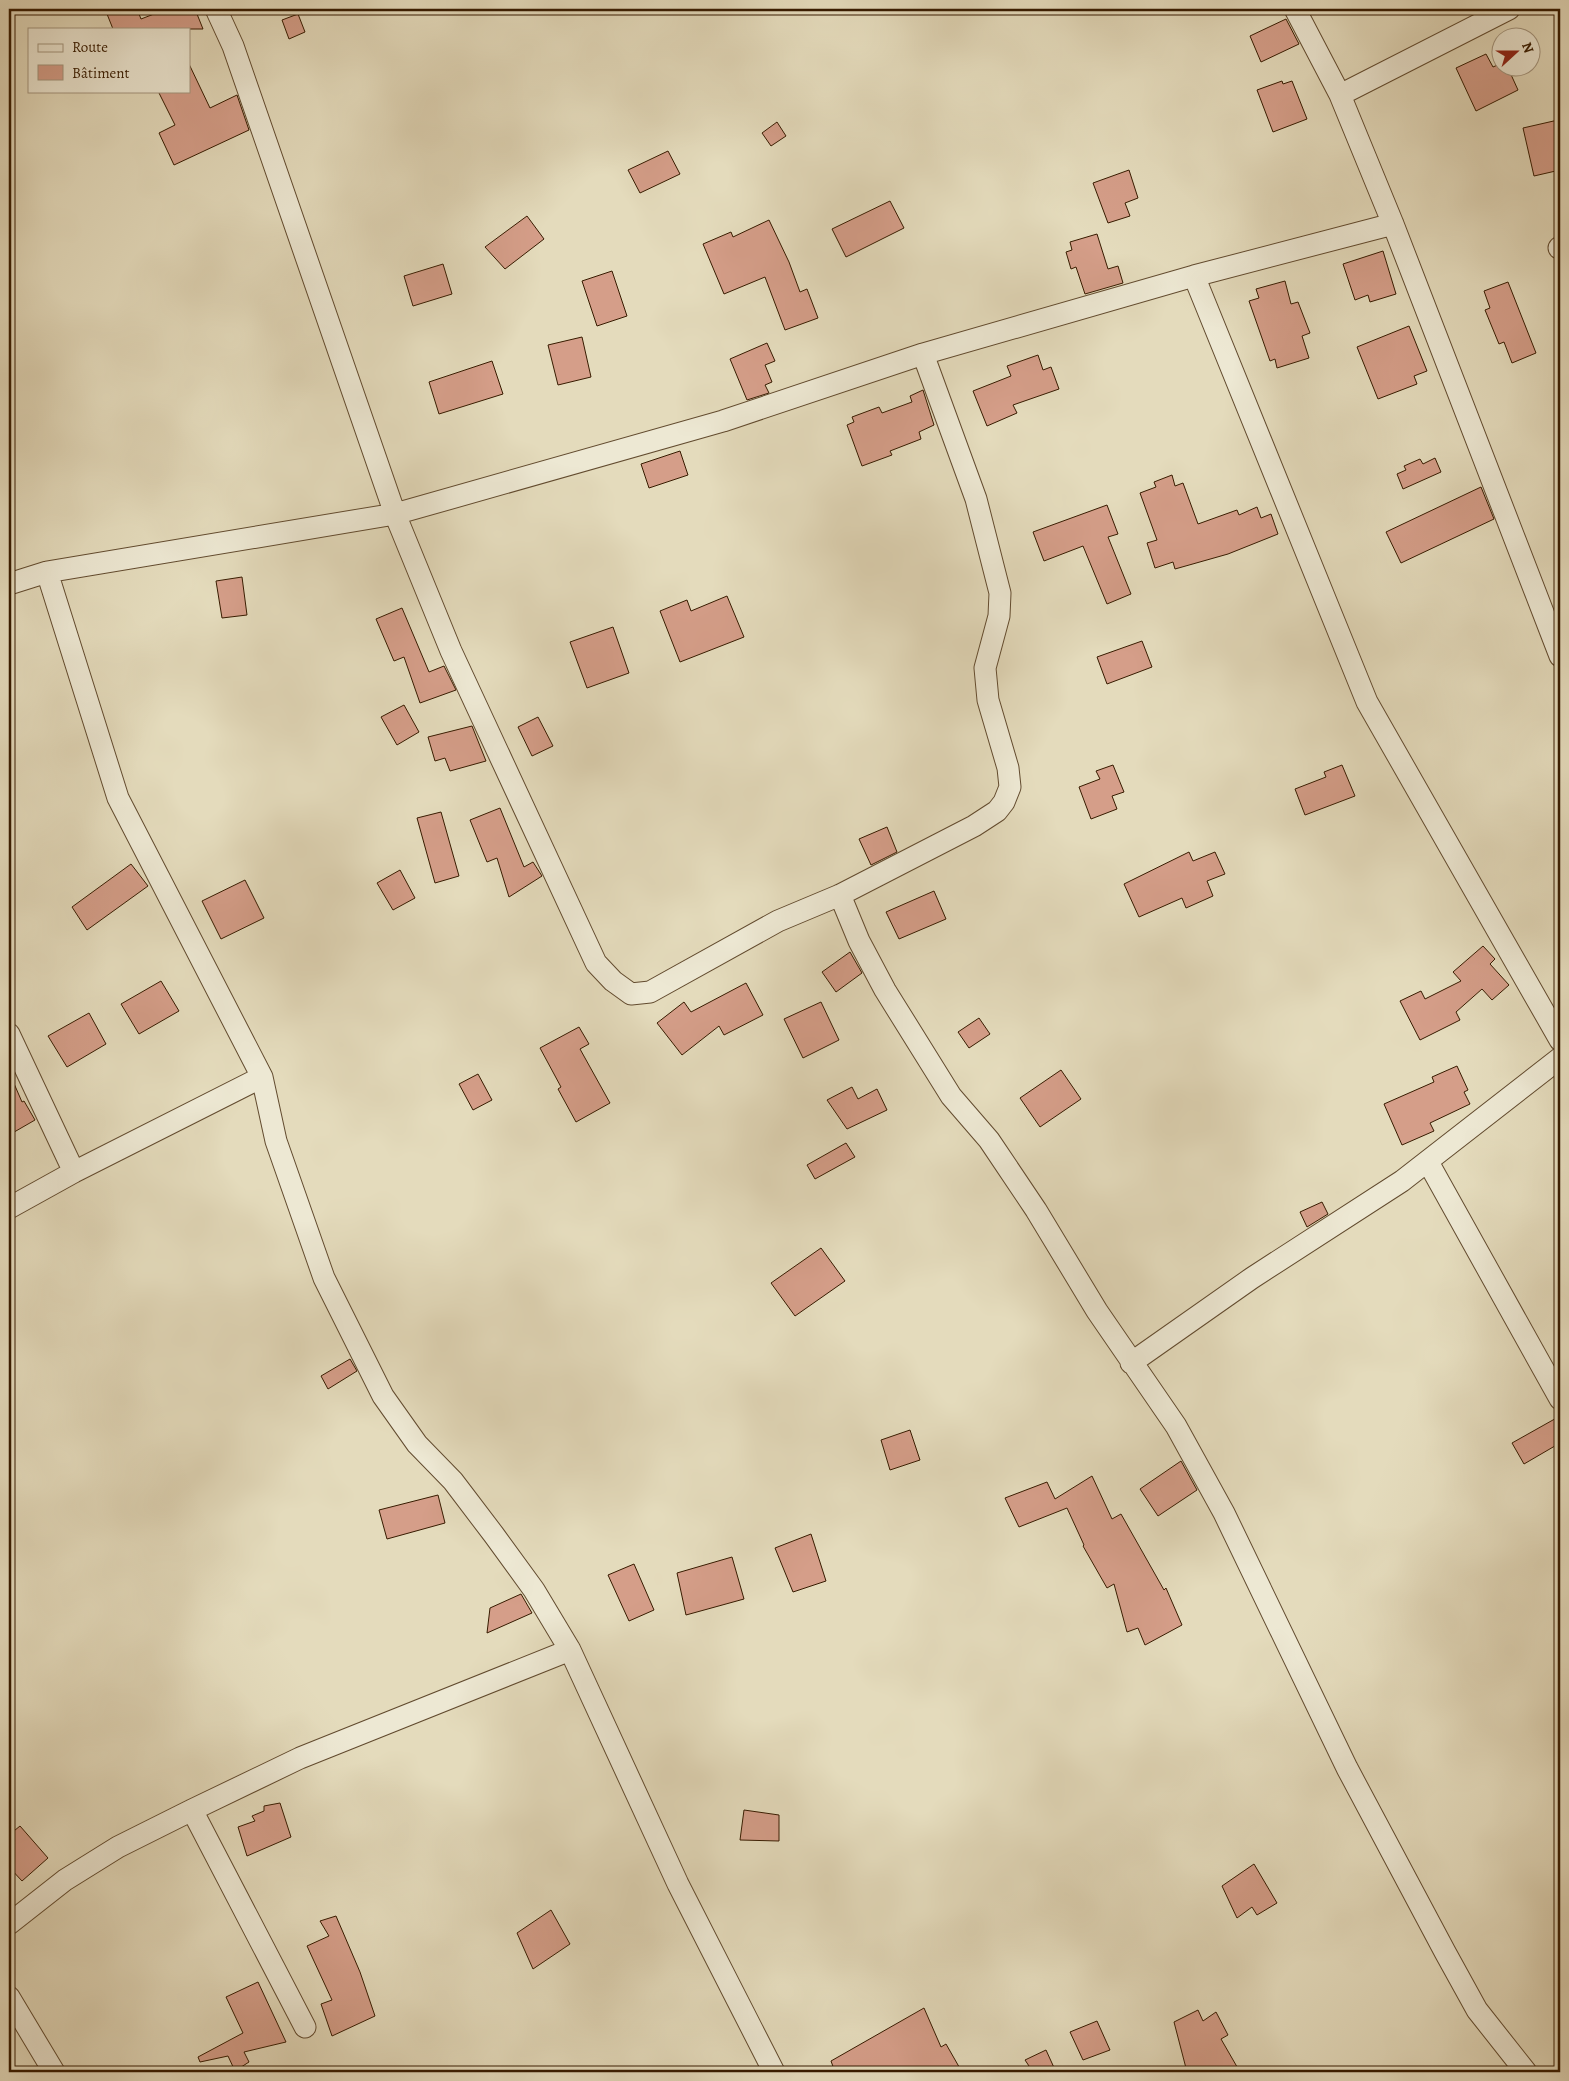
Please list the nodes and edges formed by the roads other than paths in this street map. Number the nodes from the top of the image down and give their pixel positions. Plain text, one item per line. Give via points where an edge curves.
1 (216, 9) edge
2 (1295, 9) edge
3 (1509, 9) edge
4 (1340, 95) junction
5 (1393, 224) junction
6 (1194, 276) junction
7 (923, 354) junction
8 (395, 514) junction
9 (47, 572) junction
10 (9, 584) edge
11 (1560, 656) edge
12 (840, 895) junction
13 (9, 1034) edge
14 (1560, 1040) edge
15 (1560, 1058) edge
16 (262, 1077) junction
17 (1428, 1162) junction
18 (74, 1172) junction
19 (9, 1208) edge
20 (1131, 1363) junction
21 (1560, 1399) edge
22 (570, 1650) junction
23 (192, 1810) junction
24 (9, 1924) edge
25 (9, 1997) edge
26 (305, 2027) dead end
27 (54, 2072) edge
28 (774, 2072) edge
29 (1526, 2072) edge

1 - 8 street via 233,46
2 - 4 street
3 - 4 street
4 - 5 street
5 - 6 street
5 - 11 street
6 - 7 street
6 - 14 street via 1367,702
7 - 8 street via 723,421
7 - 12 street via 976,499 997,576 999,616 985,668 988,700 1008,768 1010,787 1004,802 989,816
8 - 9 street
8 - 12 street via 450,651 596,963 613,982 631,994 650,992 778,920
9 - 10 street
9 - 16 street via 118,798
12 - 20 street via 885,990 941,1080 989,1140 1031,1202
13 - 18 street
15 - 17 street
16 - 18 street
16 - 22 street via 276,1141 324,1278 383,1396 417,1444 453,1481 494,1535 534,1590
17 - 20 street via 1252,1278
17 - 21 street
18 - 19 street
20 - 29 street via 1176,1426 1224,1513 1347,1768 1477,2010
22 - 23 street via 300,1758
22 - 28 street via 678,1884
23 - 24 street via 118,1847 65,1880
23 - 26 street
25 - 27 street

